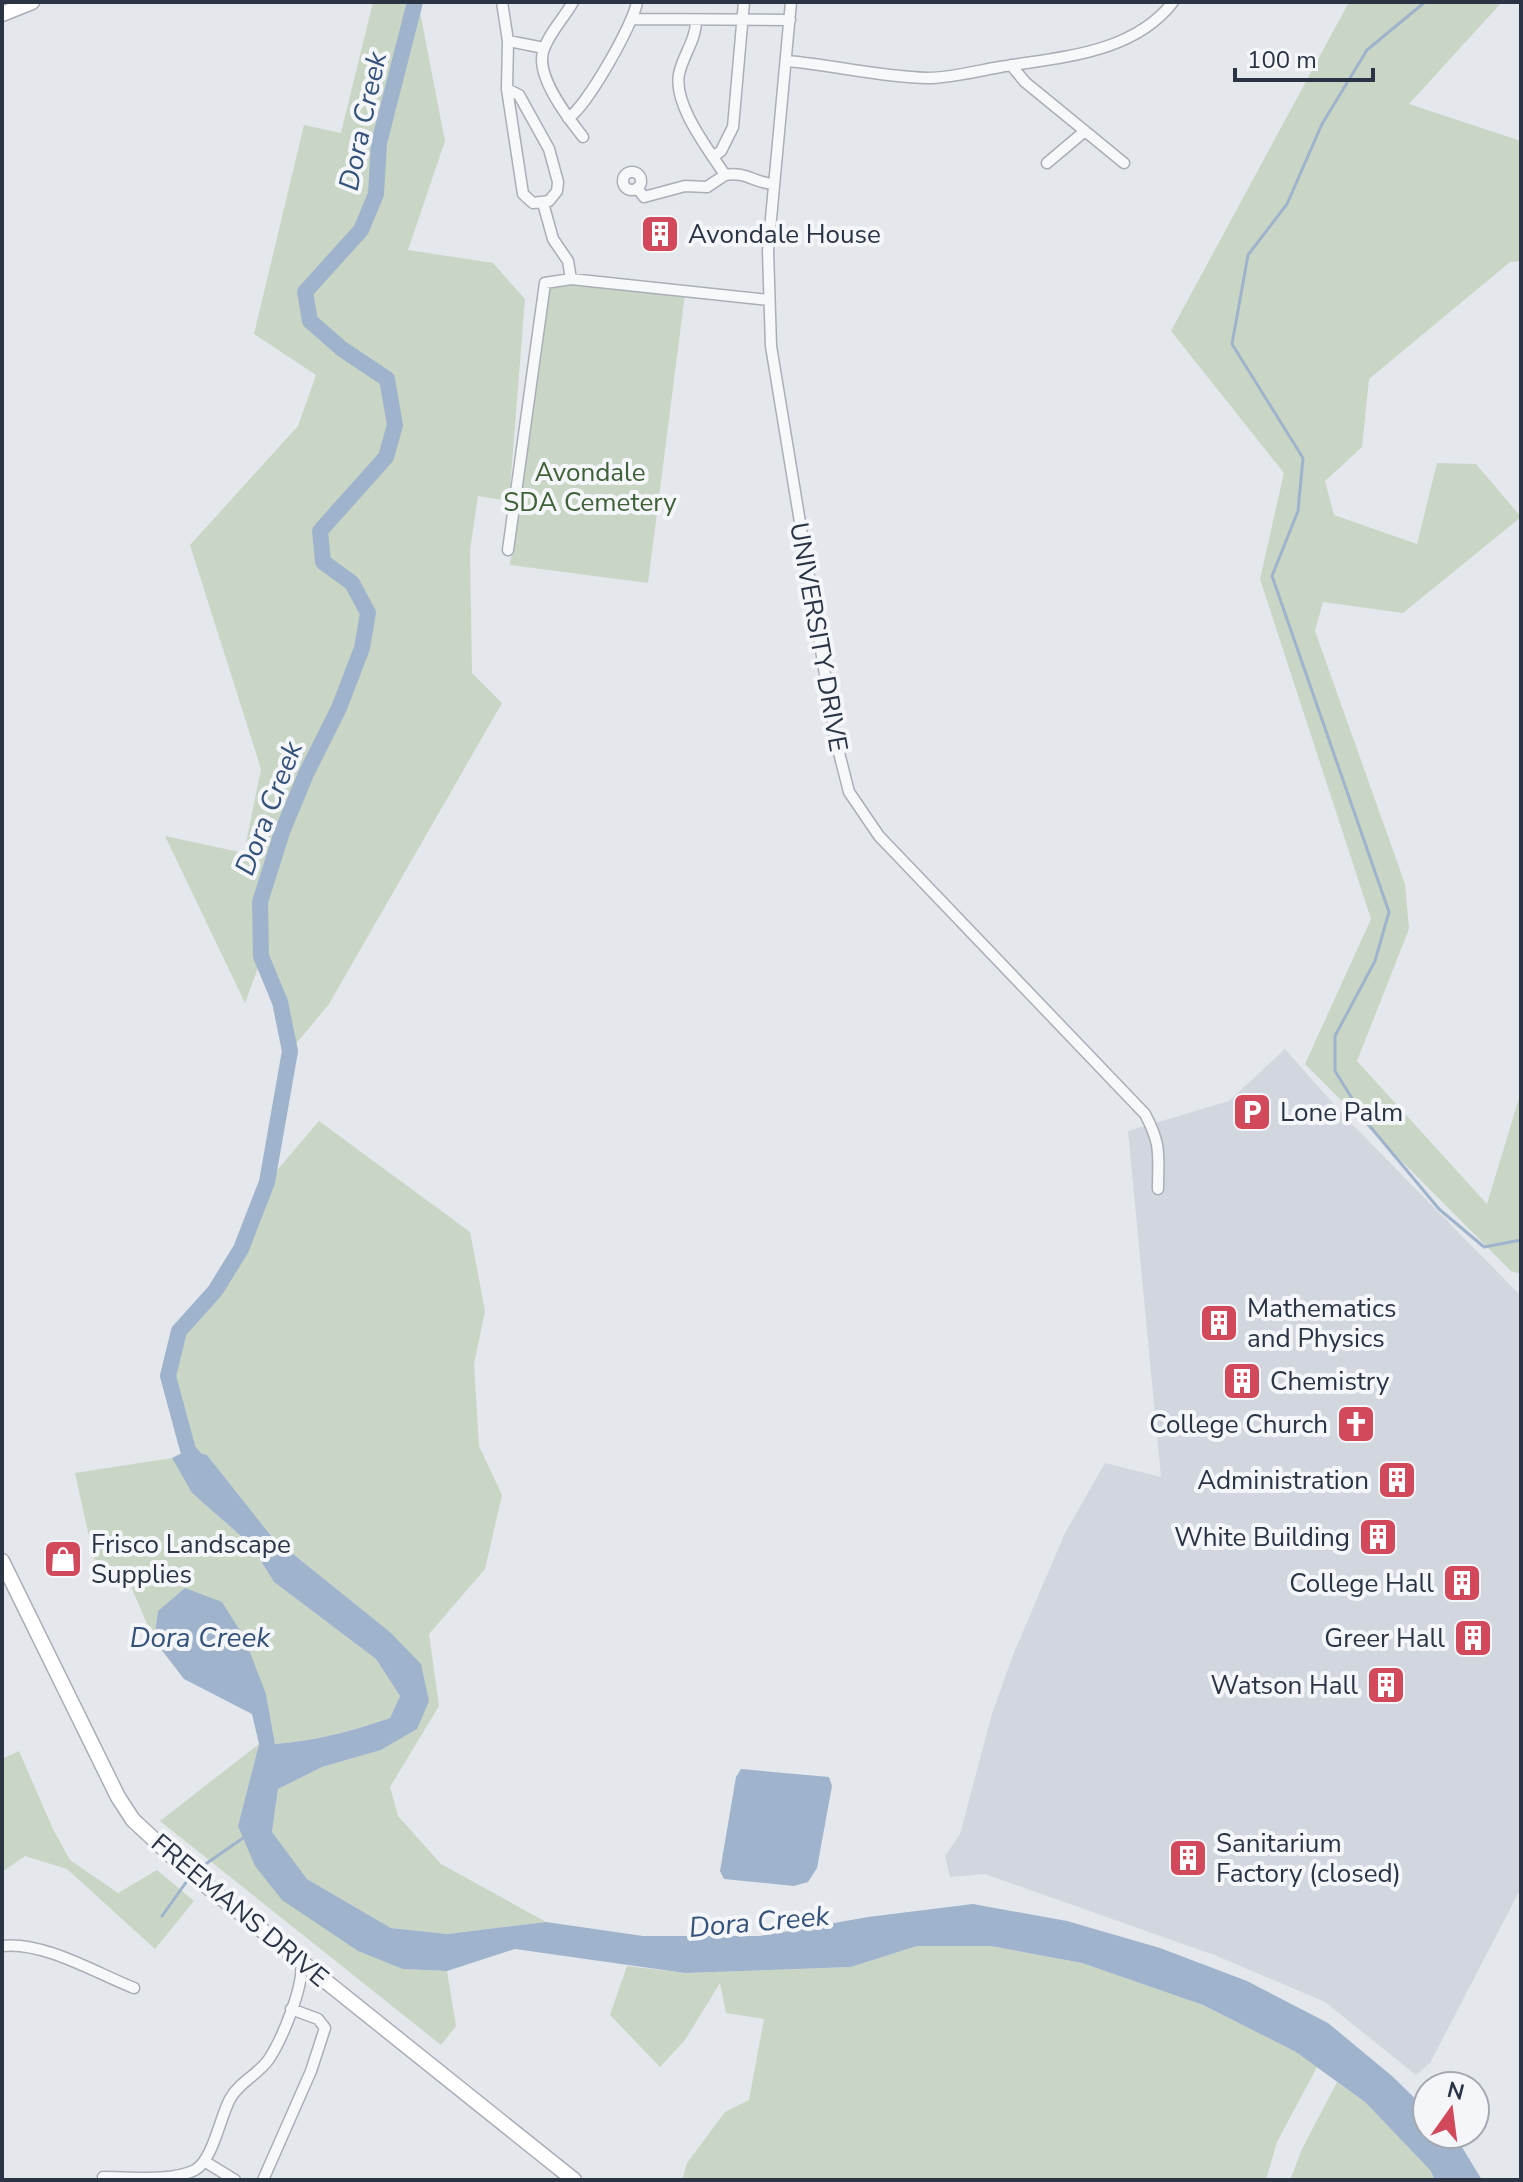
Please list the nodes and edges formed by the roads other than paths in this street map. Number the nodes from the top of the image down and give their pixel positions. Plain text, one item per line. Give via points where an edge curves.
1 (32, 2) edge
2 (502, 2) edge
3 (573, 2) edge
4 (637, 2) edge
5 (744, 2) edge
6 (791, 2) edge
7 (1173, 2) edge
8 (2, 14) edge
9 (633, 19) junction
10 (744, 20) junction
11 (790, 20) junction
12 (696, 21) junction
13 (508, 41) junction
14 (544, 48) junction
15 (787, 61) junction
16 (1011, 65) junction
17 (507, 89) junction
18 (568, 118) junction
19 (1085, 131) junction
20 (583, 137) dead end
21 (713, 157) junction
22 (1047, 163) dead end
23 (1124, 163) dead end
24 (725, 175) junction
25 (773, 184) junction
26 (637, 188) dead end
27 (543, 203) junction
28 (571, 279) junction
29 (769, 300) junction
30 (508, 550) dead end
31 (1158, 1189) dead end
32 (2, 1561) edge
33 (2, 1946) edge
34 (301, 1961) junction
35 (331, 1985) junction
36 (134, 1988) dead end
37 (300, 1990) junction
38 (291, 2009) junction
39 (204, 2161) junction
40 (103, 2175) edge
41 (235, 2180) edge
42 (263, 2180) edge
43 (574, 2180) edge

1 - 8 main road
2 - 13 street
3 - 14 street
4 - 9 street
5 - 10 street
6 - 11 street, UNIVERSITY DRIVE
7 - 16 street via 1154,22 1120,42
9 - 12 street
9 - 18 street via 582,107
10 - 11 street
10 - 12 street
10 - 21 street via 733,127
11 - 15 street, UNIVERSITY DRIVE
12 - 21 street via 678,86
13 - 14 street
13 - 17 street
14 - 18 street via 542,66
15 - 16 street via 928,78
15 - 25 street, UNIVERSITY DRIVE
16 - 19 street
17 - 27 street via 523,194 533,203
17 - 27 street via 519,95 556,171 557,191
18 - 20 street
19 - 22 street
19 - 23 street
21 - 24 street
24 - 25 street via 743,174
24 - 26 street via 707,187 685,186 653,196 644,197
25 - 29 street, UNIVERSITY DRIVE
27 - 28 street
28 - 29 street
28 - 30 street via 550,280 542,288
29 - 31 street, UNIVERSITY DRIVE via 778,399 849,792 879,836 1145,1114 1161,1155
32 - 34 main road, FREEMANS DRIVE via 125,1809 188,1871
33 - 36 street via 41,1949
34 - 35 main road, FREEMANS DRIVE
34 - 37 street
35 - 37 street via 309,1984
35 - 43 main road, FREEMANS DRIVE
37 - 38 street
38 - 39 street via 268,2060 231,2096
38 - 42 street via 318,2019 325,2028
39 - 40 street via 197,2170 174,2178
39 - 41 street

